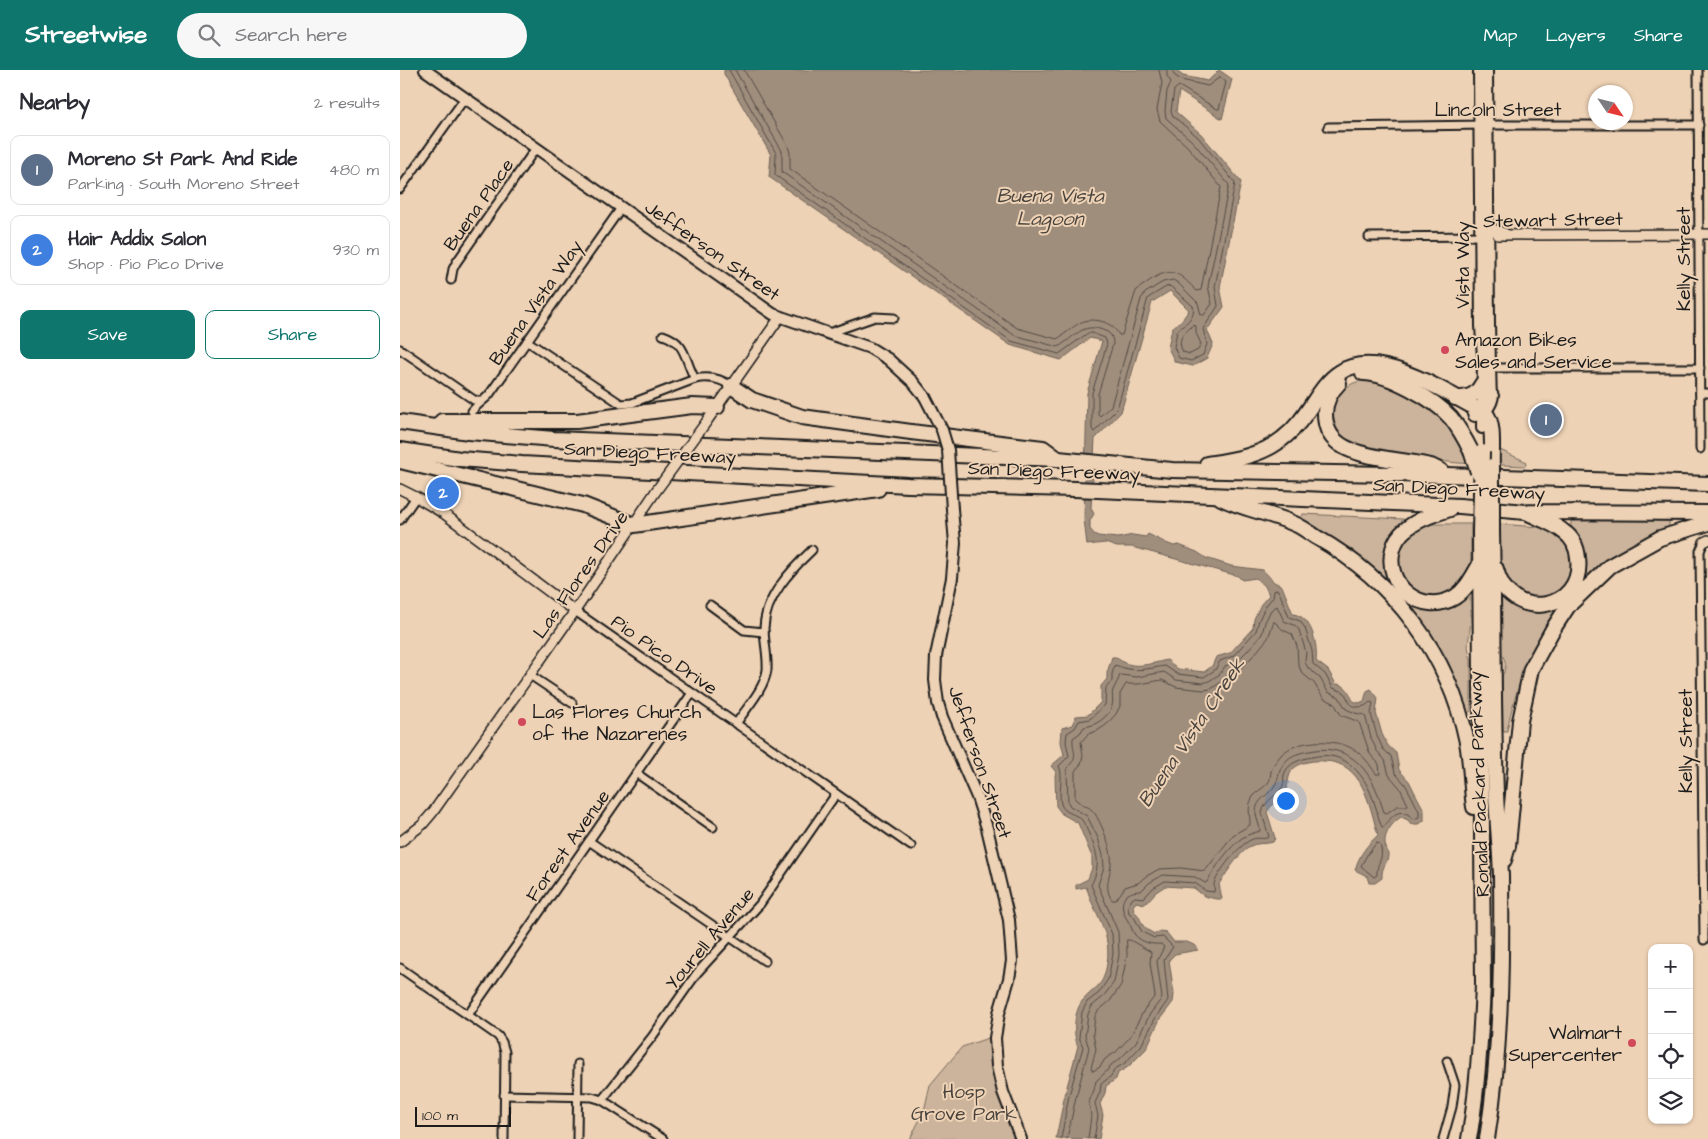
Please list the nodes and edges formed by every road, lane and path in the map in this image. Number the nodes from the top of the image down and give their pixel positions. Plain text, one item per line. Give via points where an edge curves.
1 (425, 70) edge
2 (1479, 70) edge
3 (1487, 70) edge
4 (1698, 70) edge
5 (464, 98) junction
6 (1484, 125) junction
7 (1698, 125) junction
8 (1328, 127) dead end
9 (536, 148) junction
10 (400, 189) edge
11 (621, 208) junction
12 (1485, 232) junction
13 (1505, 234) joint
14 (1704, 234) edge
15 (1369, 237) dead end
16 (452, 280) dead end
17 (1699, 314) junction
18 (1708, 314) edge
19 (780, 317) junction
20 (894, 318) dead end
21 (1485, 325) junction
22 (829, 333) junction
23 (663, 335) dead end
24 (527, 341) junction
25 (400, 350) edge
26 (1490, 368) junction
27 (1700, 368) junction
28 (696, 379) junction
29 (1482, 384) junction
30 (732, 386) junction
31 (1417, 393) junction
32 (1700, 393) junction
33 (1708, 393) edge
34 (1491, 396) junction
35 (1455, 398) junction
36 (480, 401) junction
37 (717, 406) junction
38 (472, 411) dead end
39 (1482, 412) junction
40 (400, 422) edge
41 (1486, 428) junction
42 (1700, 449) dead end
43 (400, 450) edge
44 (1482, 452) junction
45 (1058, 459) junction
46 (400, 461) edge
47 (1172, 470) junction
48 (1447, 475) junction
49 (1708, 484) edge
50 (908, 485) junction
51 (400, 489) edge
52 (1481, 490) joint
53 (1216, 496) junction
54 (416, 497) junction
55 (1460, 506) junction
56 (1525, 512) junction
57 (1708, 513) edge
58 (400, 520) edge
59 (1708, 523) edge
60 (634, 525) junction
61 (1486, 532) junction
62 (1706, 541) edge
63 (812, 550) dead end
64 (1492, 555) junction
65 (1480, 563) junction
66 (710, 605) dead end
67 (575, 611) junction
68 (764, 632) junction
69 (530, 675) junction
70 (692, 693) junction
71 (572, 703) dead end
72 (1705, 714) edge
73 (736, 724) junction
74 (636, 773) junction
75 (836, 794) junction
76 (713, 827) dead end
77 (589, 841) junction
78 (400, 842) edge
79 (911, 846) dead end
80 (1482, 866) junction
81 (1501, 875) junction
82 (1706, 887) edge
83 (730, 938) junction
84 (1704, 940) dead end
85 (766, 961) dead end
86 (400, 968) edge
87 (468, 1015) junction
88 (1447, 1061) dead end
89 (578, 1064) dead end
90 (504, 1095) junction
91 (578, 1097) junction
92 (602, 1100) junction
93 (652, 1136) edge
94 (504, 1139) edge
95 (577, 1139) edge
96 (663, 1139) edge
97 (1021, 1139) edge
98 (1442, 1139) edge
99 (1469, 1139) edge
100 (1487, 1139) edge

1 - 5 main road, Jefferson Street
2 - 6 main road, Vista Way
3 - 6 main road, Vista Way
4 - 7 street, Kelly Street
5 - 9 main road, Jefferson Street
5 - 10 street
6 - 7 street, Lincoln Street
6 - 8 street, Lincoln Street
6 - 12 main road, Vista Way
7 - 14 street, Kelly Street
9 - 11 main road, Jefferson Street
9 - 16 street, Buena Place via 456,262
11 - 19 main road, Jefferson Street
11 - 24 street, Buena Vista Way
12 - 13 main road via 1494,230
12 - 15 street, Stewart Street
12 - 21 main road, Vista Way
13 - 14 street, Stewart Street
14 - 17 street, Kelly Street
17 - 18 street
17 - 27 street, Kelly Street
19 - 22 main road, Jefferson Street
19 - 30 street, Las Flores Drive
20 - 22 street via 875,317
21 - 26 main road, Vista Way
21 - 29 main road, Vista Way
22 - 97 main road, Jefferson Street, bridge via 870,348 888,359 913,382 925,397 942,430 948,450 955,543 935,680 942,717 988,828 1009,920 1012,961 997,1030 996,1057 1003,1092
23 - 28 street via 674,338 681,346
24 - 28 street via 620,404 632,403
24 - 36 street, Buena Vista Way via 489,395
25 - 36 street
26 - 27 street
26 - 34 main road, Vista Way
27 - 32 street, Kelly Street
28 - 30 street via 723,380
29 - 35 highway via 1470,397
29 - 39 main road, Vista Way
30 - 37 street, Las Flores Drive
30 - 45 highway via 752,400 802,417 1043,448
31 - 39 highway via 1433,395 1467,413
31 - 44 highway via 1439,406
31 - 48 highway via 1380,375 1364,373 1344,379 1331,392 1325,409 1327,429 1343,447 1359,454 1431,466
32 - 33 street
32 - 42 street, Kelly Street
34 - 39 highway
34 - 41 main road, Vista Way
35 - 39 highway
35 - 47 highway via 1387,367 1355,365 1336,374 1297,424 1268,449 1237,459
36 - 38 street, Buena Vista Way
37 - 40 highway via 692,406 577,421
37 - 60 street, Las Flores Drive, bridge
39 - 41 highway via 1488,416
40 - 45 highway, San Diego Freeway via 554,439
41 - 44 highway, Vista Way
43 - 50 highway, San Diego Freeway via 522,464
44 - 52 highway, Vista Way, bridge
44 - 61 highway, Ronald Packard Parkway, bridge
45 - 47 highway, San Diego Freeway
46 - 60 highway via 575,503
47 - 48 highway, San Diego Freeway
48 - 49 highway, San Diego Freeway
50 - 53 highway, San Diego Freeway
50 - 60 highway
51 - 54 street, Pio Pico Drive
52 - 61 highway, Ronald Packard Parkway, bridge
53 - 55 highway, San Diego Freeway
53 - 80 highway via 1236,506 1297,525 1332,545 1386,590 1420,630 1444,671 1466,741
54 - 58 street
54 - 67 street, Pio Pico Drive via 443,513
55 - 56 highway, San Diego Freeway
55 - 65 highway via 1424,518 1400,535 1392,555 1393,576 1413,598 1432,603 1454,598 1469,584
56 - 57 highway, San Diego Freeway
56 - 64 highway via 1564,531 1574,543 1579,564 1577,578 1570,589 1552,603 1536,606 1521,602 1503,588
59 - 81 highway via 1660,538 1610,566 1568,606 1553,628 1531,669 1520,721 1508,846
60 - 67 street, Las Flores Drive
61 - 64 highway, Ronald Packard Parkway
61 - 65 highway, Ronald Packard Parkway
62 - 72 street, Kelly Street via 1700,550
63 - 68 street via 770,603
64 - 81 highway, Ronald Packard Parkway
65 - 80 highway, Ronald Packard Parkway
66 - 68 street via 744,630
67 - 69 street, Las Flores Drive
67 - 70 street, Pio Pico Drive
68 - 73 street via 767,670 763,684
69 - 71 street
69 - 78 street, Las Flores Drive via 434,812
70 - 73 street, Pio Pico Drive
70 - 74 street, Forest Avenue
72 - 82 street, Kelly Street
73 - 75 street, Pio Pico Drive
74 - 76 street
74 - 77 street, Forest Avenue
75 - 79 street, Pio Pico Drive
75 - 83 street, Yourell Avenue via 760,904
77 - 83 street
77 - 87 street, Forest Avenue
80 - 99 highway, Ronald Packard Parkway via 1481,1038
81 - 100 highway, Ronald Packard Parkway via 1501,989 1493,1104
82 - 84 street, Kelly Street
83 - 85 street
83 - 92 street, Yourell Avenue via 696,973 652,1037
86 - 87 street
87 - 90 street via 502,1042 505,1052
88 - 98 street via 1455,1085
89 - 91 street
90 - 91 street
90 - 94 street
91 - 92 street
91 - 95 street
92 - 93 street
93 - 96 street

